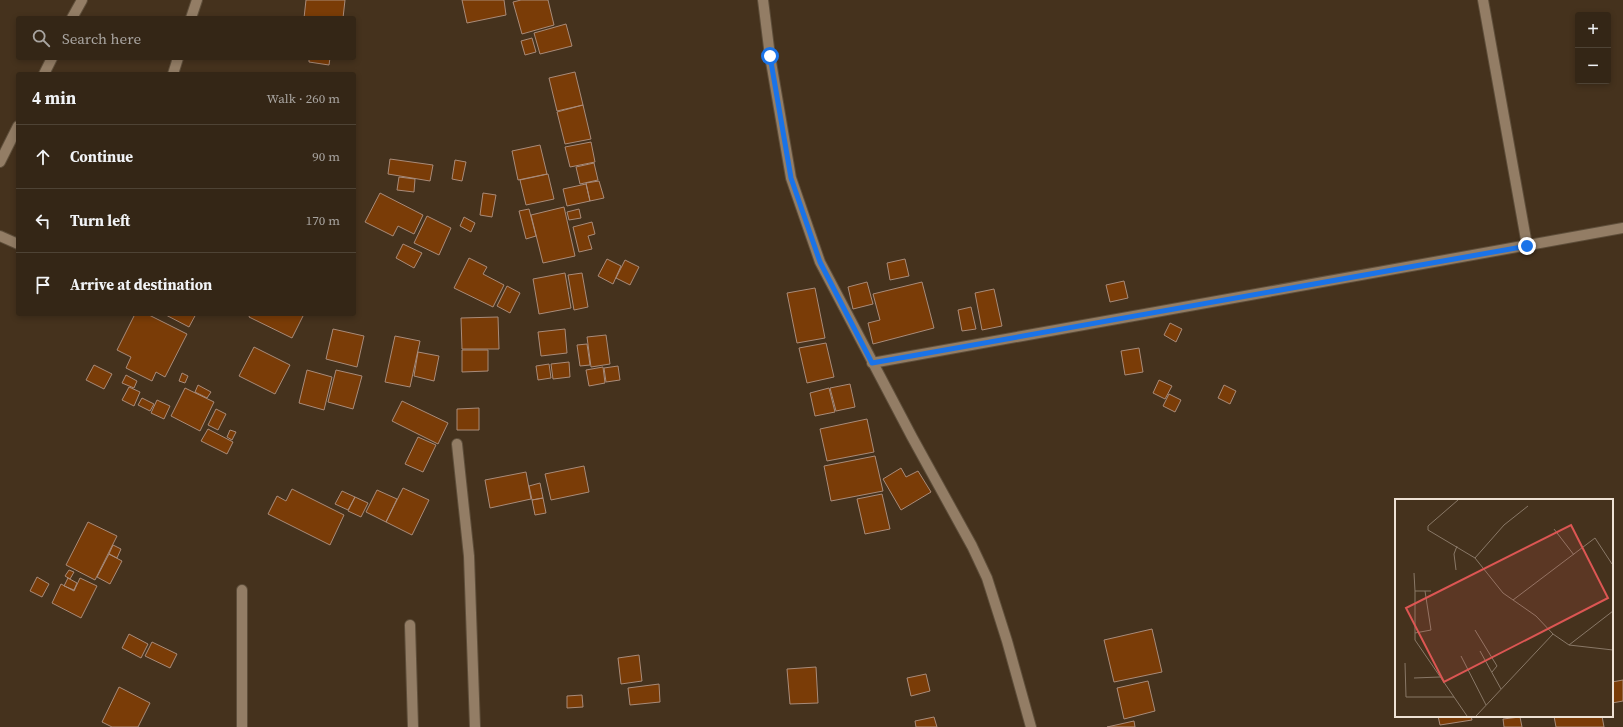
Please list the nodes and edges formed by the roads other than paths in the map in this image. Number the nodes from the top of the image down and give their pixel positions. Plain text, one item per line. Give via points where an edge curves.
1 (82, 0) edge
2 (197, 0) edge
3 (763, 0) edge
4 (1483, 0) edge
5 (73, 16) edge
6 (192, 16) edge
7 (51, 60) edge
8 (177, 60) edge
9 (45, 72) edge
10 (174, 72) edge
11 (16, 130) edge
12 (0, 162) edge
13 (1623, 228) edge
14 (0, 236) edge
15 (16, 243) edge
16 (1527, 246) junction
17 (872, 363) junction
18 (457, 444) dead end
19 (242, 590) dead end
20 (410, 625) dead end
21 (242, 727) edge
22 (413, 727) edge
23 (475, 727) edge
24 (1031, 727) edge

1 - 5 street
2 - 6 street
3 - 17 street via 791,178 820,262
4 - 16 street
7 - 9 street
8 - 10 street
11 - 12 street
13 - 16 street
14 - 15 street
16 - 17 street
17 - 24 street via 987,578
18 - 23 street via 469,556
19 - 21 street
20 - 22 street

